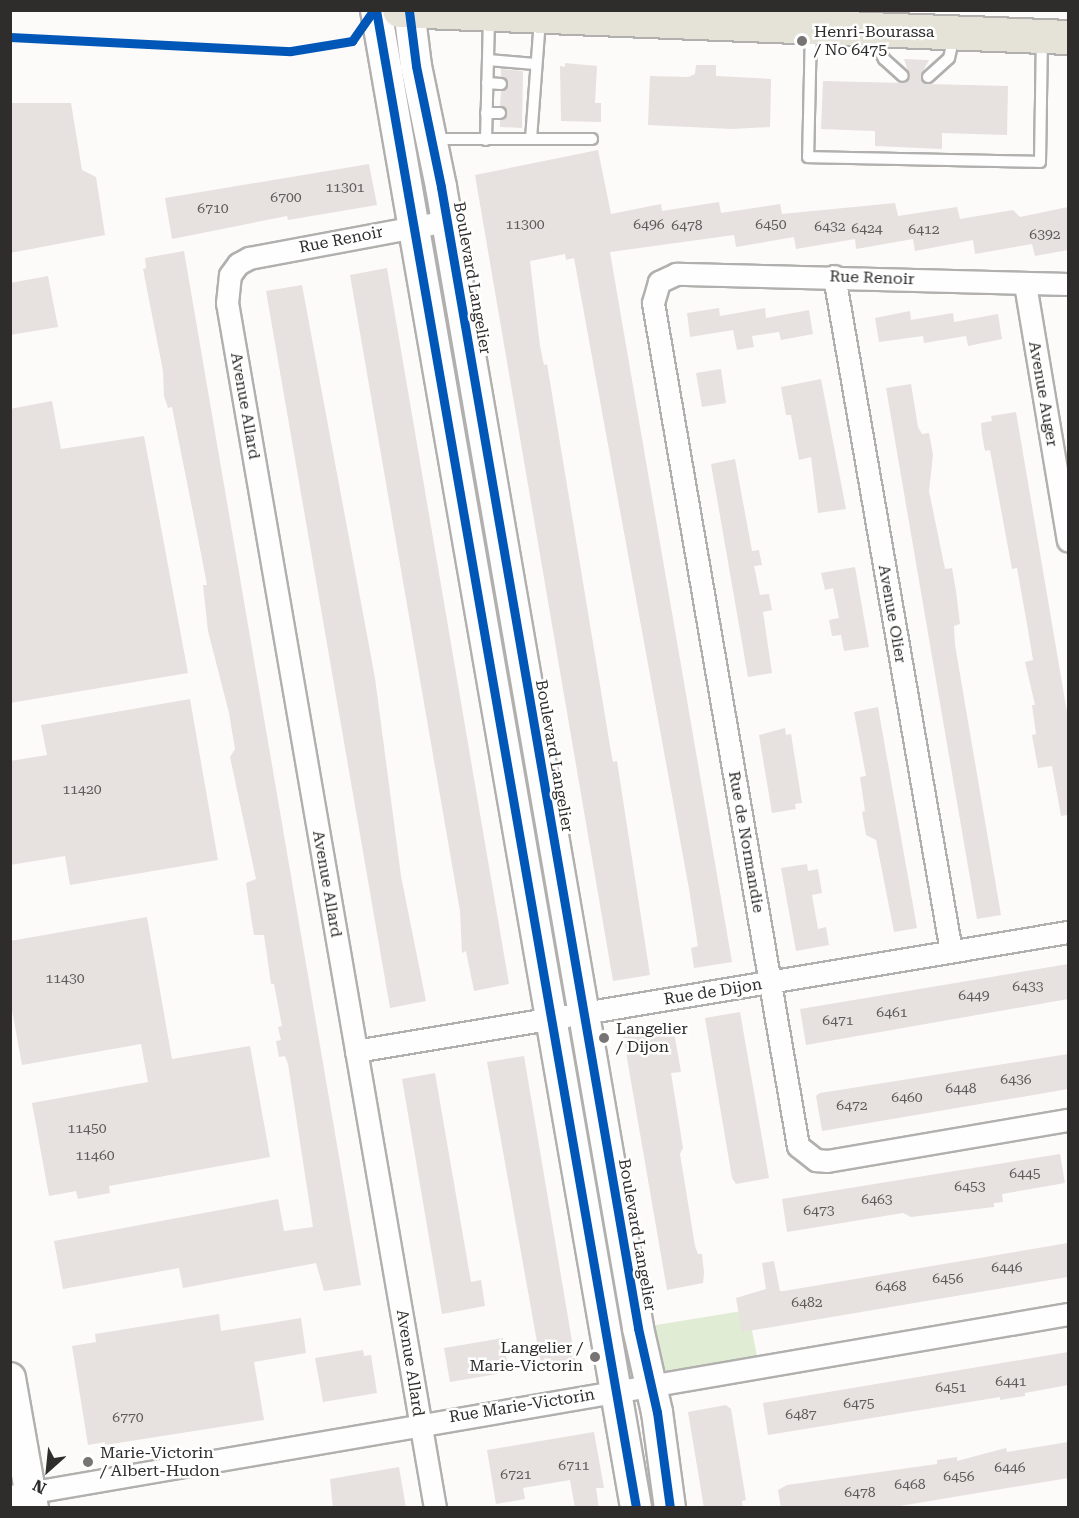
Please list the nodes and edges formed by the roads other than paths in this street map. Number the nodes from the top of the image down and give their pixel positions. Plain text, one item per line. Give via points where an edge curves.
1 (375, 10) edge
2 (399, 10) edge
3 (409, 11) edge
4 (489, 14) junction
5 (540, 16) junction
6 (778, 18) edge
7 (811, 27) junction
8 (877, 30) junction
9 (954, 34) junction
10 (1055, 37) edge
11 (488, 60) junction
12 (535, 64) junction
13 (903, 76) dead end
14 (928, 77) dead end
15 (487, 82) junction
16 (501, 84) dead end
17 (486, 113) junction
18 (500, 113) dead end
19 (431, 139) junction
20 (531, 139) junction
21 (592, 139) dead end
22 (486, 140) junction
23 (446, 221) junction
24 (415, 226) junction
25 (238, 264) joint
26 (676, 274) joint
27 (834, 276) junction
28 (1024, 284) junction
29 (1068, 284) edge
30 (1068, 540) edge
31 (1068, 932) edge
32 (951, 951) junction
33 (771, 983) junction
34 (584, 1015) junction
35 (550, 1020) junction
36 (356, 1051) junction
37 (1068, 1120) edge
38 (1068, 1314) edge
39 (10, 1378) edge
40 (650, 1386) junction
41 (616, 1392) junction
42 (420, 1423) junction
43 (25, 1498) edge
44 (435, 1508) edge
45 (636, 1508) edge
46 (670, 1508) edge

1 - 24 main road
2 - 3 main road
3 - 4 main road
3 - 19 main road, Boulevard Langelier
4 - 5 main road
4 - 11 lane
5 - 6 main road
5 - 12 lane
6 - 7 main road
7 - 8 main road
7 - 10 lane via 808,157 1040,162
8 - 9 main road
8 - 13 lane via 878,48
9 - 10 main road
9 - 14 lane via 949,58
11 - 12 lane
11 - 15 lane
12 - 20 lane via 528,86
15 - 16 lane
15 - 17 lane
17 - 18 lane
17 - 22 lane
19 - 22 lane
19 - 23 main road, Boulevard Langelier
20 - 21 lane
20 - 22 lane
23 - 24 street, Rue Renoir
23 - 34 main road, Boulevard Langelier
24 - 25 street, Rue Renoir
24 - 35 main road
25 - 36 street, Avenue Allard via 230,275 227,303
26 - 27 street, Rue Renoir
26 - 33 street, Rue de Normandie via 659,282 653,303
27 - 28 street, Rue Renoir
27 - 32 street, Avenue Olier
28 - 29 street, Rue Renoir
28 - 30 street, Avenue Auger
31 - 32 street, Rue de Dijon
32 - 33 street, Rue de Dijon
33 - 34 street, Rue de Dijon
33 - 37 street, Rue de Normandie via 794,1135 806,1155 816,1160
34 - 35 street, Rue de Dijon
34 - 40 main road, Boulevard Langelier
35 - 36 street, Rue de Dijon
35 - 41 main road
36 - 42 street, Avenue Allard
38 - 40 street, Rue Marie-Victorin
39 - 43 main road
40 - 41 street, Rue Marie-Victorin
40 - 46 main road, Boulevard Langelier
41 - 42 street, Rue Marie-Victorin
41 - 45 main road
42 - 43 street, Rue Marie-Victorin
42 - 44 street, Avenue Allard

